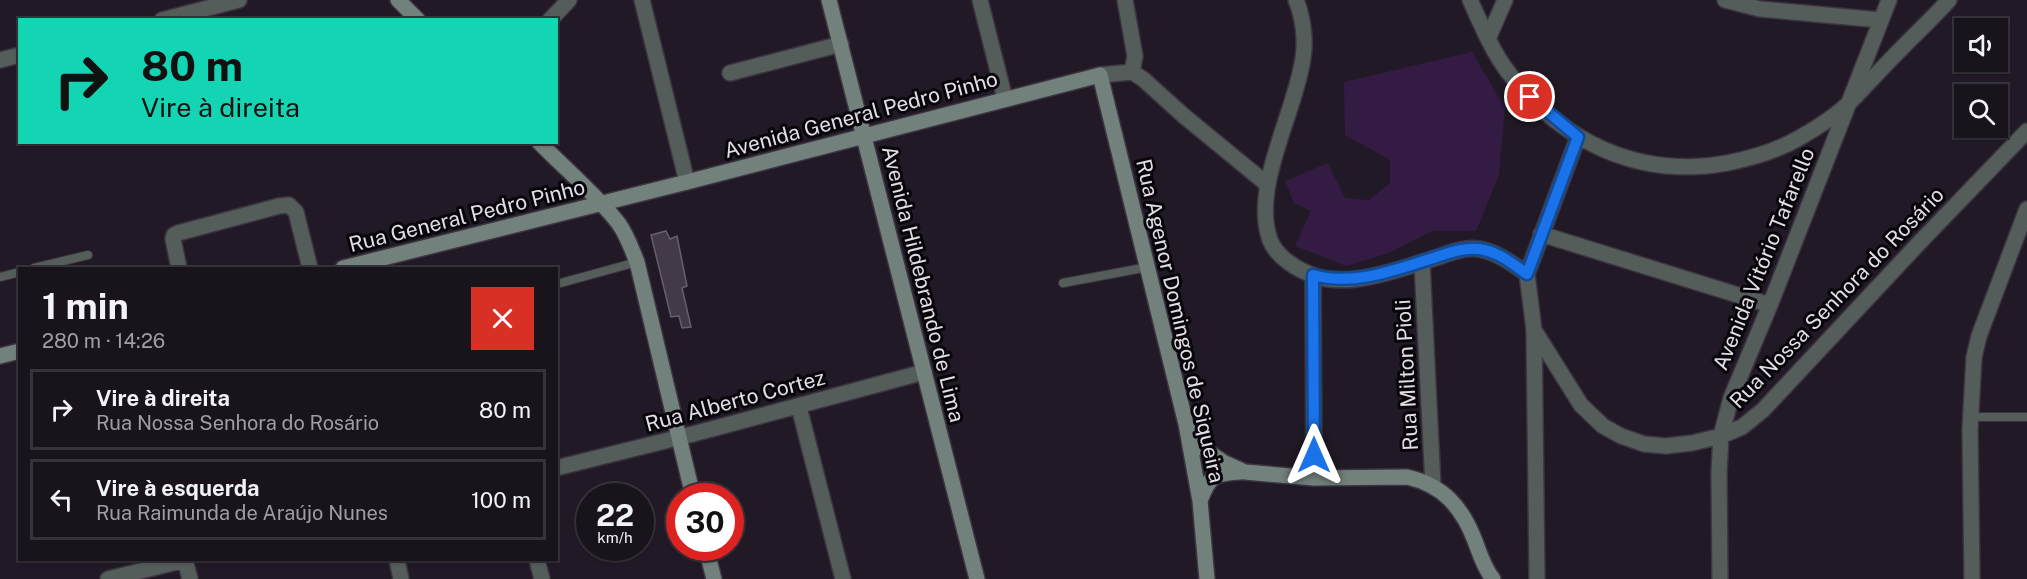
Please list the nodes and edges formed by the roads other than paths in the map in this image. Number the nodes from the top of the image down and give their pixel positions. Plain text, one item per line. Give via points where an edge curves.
1 (239, 0) edge
2 (398, 0) edge
3 (569, 0) edge
4 (642, 0) edge
5 (829, 0) edge
6 (980, 0) edge
7 (1296, 0) edge
8 (1470, 0) edge
9 (1504, 0) edge
10 (1725, 0) edge
11 (1889, 0) edge
12 (1949, 0) edge
13 (1130, 1) edge
14 (170, 18) edge
15 (416, 18) edge
16 (552, 18) edge
17 (1880, 20) junction
18 (1488, 39) junction
19 (841, 44) junction
20 (18, 56) edge
21 (0, 60) edge
22 (1132, 72) junction
23 (730, 73) dead end
24 (1100, 75) junction
25 (1005, 99) junction
26 (1849, 103) junction
27 (2027, 131) edge
28 (863, 136) junction
29 (1578, 137) junction
30 (541, 144) edge
31 (687, 183) junction
32 (1268, 185) junction
33 (601, 204) junction
34 (2027, 209) edge
35 (1541, 234) junction
36 (88, 255) dead end
37 (637, 262) junction
38 (1422, 262) junction
39 (367, 266) edge
40 (38, 267) edge
41 (179, 267) edge
42 (310, 267) edge
43 (1148, 267) junction
44 (18, 272) edge
45 (1527, 274) junction
46 (1313, 275) junction
47 (0, 277) edge
48 (1063, 283) dead end
49 (558, 284) edge
50 (1770, 305) junction
51 (1534, 330) junction
52 (18, 352) edge
53 (0, 356) edge
54 (924, 372) junction
55 (799, 407) junction
56 (1971, 417) junction
57 (2027, 417) edge
58 (1186, 424) junction
59 (1721, 436) junction
60 (679, 438) junction
61 (558, 468) edge
62 (1245, 472) junction
63 (1314, 478) junction
64 (690, 483) edge
65 (1433, 486) junction
66 (1200, 501) junction
67 (181, 561) edge
68 (185, 561) edge
69 (397, 561) edge
70 (537, 561) edge
71 (709, 561) edge
72 (1489, 577) edge
73 (108, 579) edge
74 (189, 579) edge
75 (401, 579) edge
76 (542, 579) edge
77 (714, 579) edge
78 (843, 579) edge
79 (977, 579) edge
80 (1207, 579) edge
81 (1537, 579) edge
82 (1720, 579) edge
83 (1972, 579) edge

1 - 14 street
2 - 15 street
3 - 16 street
4 - 31 street
5 - 19 street, Avenida Hildebrando de Lima
6 - 25 street
7 - 32 street via 1304,35 1303,62
8 - 18 street
9 - 18 street
10 - 17 street via 1760,9
11 - 17 street, Avenida Vitório Tafarello
12 - 26 street
13 - 22 street via 1135,56
17 - 26 street, Avenida Vitório Tafarello
18 - 29 street via 1507,71 1530,97
19 - 23 street
19 - 28 street, Avenida Hildebrando de Lima
20 - 21 street
22 - 24 street, Avenida General Pedro Pinho
22 - 32 street
24 - 25 street, Avenida General Pedro Pinho
24 - 43 street, Rua Agenor Domingos de Siqueira
25 - 28 street, Avenida General Pedro Pinho
26 - 29 street via 1800,138 1771,151 1716,165 1672,167 1634,161
26 - 50 street, Avenida Vitório Tafarello
27 - 59 street, Rua Nossa Senhora do Rosário via 1763,410 1742,427
28 - 31 street, Avenida General Pedro Pinho
28 - 54 street, Avenida Hildebrando de Lima
29 - 35 street
30 - 33 street
31 - 33 street, Avenida General Pedro Pinho
32 - 46 street via 1266,220 1270,240 1281,256
33 - 37 street via 620,224
33 - 39 street, Rua General Pedro Pinho
34 - 56 street via 1978,336
35 - 45 street
35 - 50 street
36 - 40 lane
37 - 49 lane
37 - 60 street
38 - 45 street via 1459,250 1481,249
38 - 46 street via 1367,277 1336,279
38 - 65 street, Rua Milton Pioli
41 - 42 street via 174,235 289,205 296,212
43 - 48 lane
43 - 58 street, Rua Agenor Domingos de Siqueira
44 - 47 lane
45 - 51 street, Rua Nossa Senhora do Rosário
46 - 63 street
50 - 59 street, Avenida Vitório Tafarello via 1731,398
51 - 59 street, Rua Nossa Senhora do Rosário via 1581,405 1621,436 1666,446
51 - 81 street
52 - 53 street
54 - 55 street, Rua Alberto Cortez
54 - 79 street, Avenida Hildebrando de Lima
55 - 60 street, Rua Alberto Cortez
55 - 78 street
56 - 57 lane
56 - 83 street
58 - 62 street via 1204,449
58 - 66 street, Rua Agenor Domingos de Siqueira
59 - 82 street, Avenida Vitório Tafarello
60 - 61 street, Rua Alberto Cortez
60 - 64 street
62 - 63 street
62 - 66 street via 1213,477
63 - 65 street via 1407,477
65 - 72 street via 1444,493 1463,517
66 - 80 street, Rua Agenor Domingos de Siqueira
67 - 73 street
68 - 74 street
69 - 75 street
70 - 76 street
71 - 77 street

